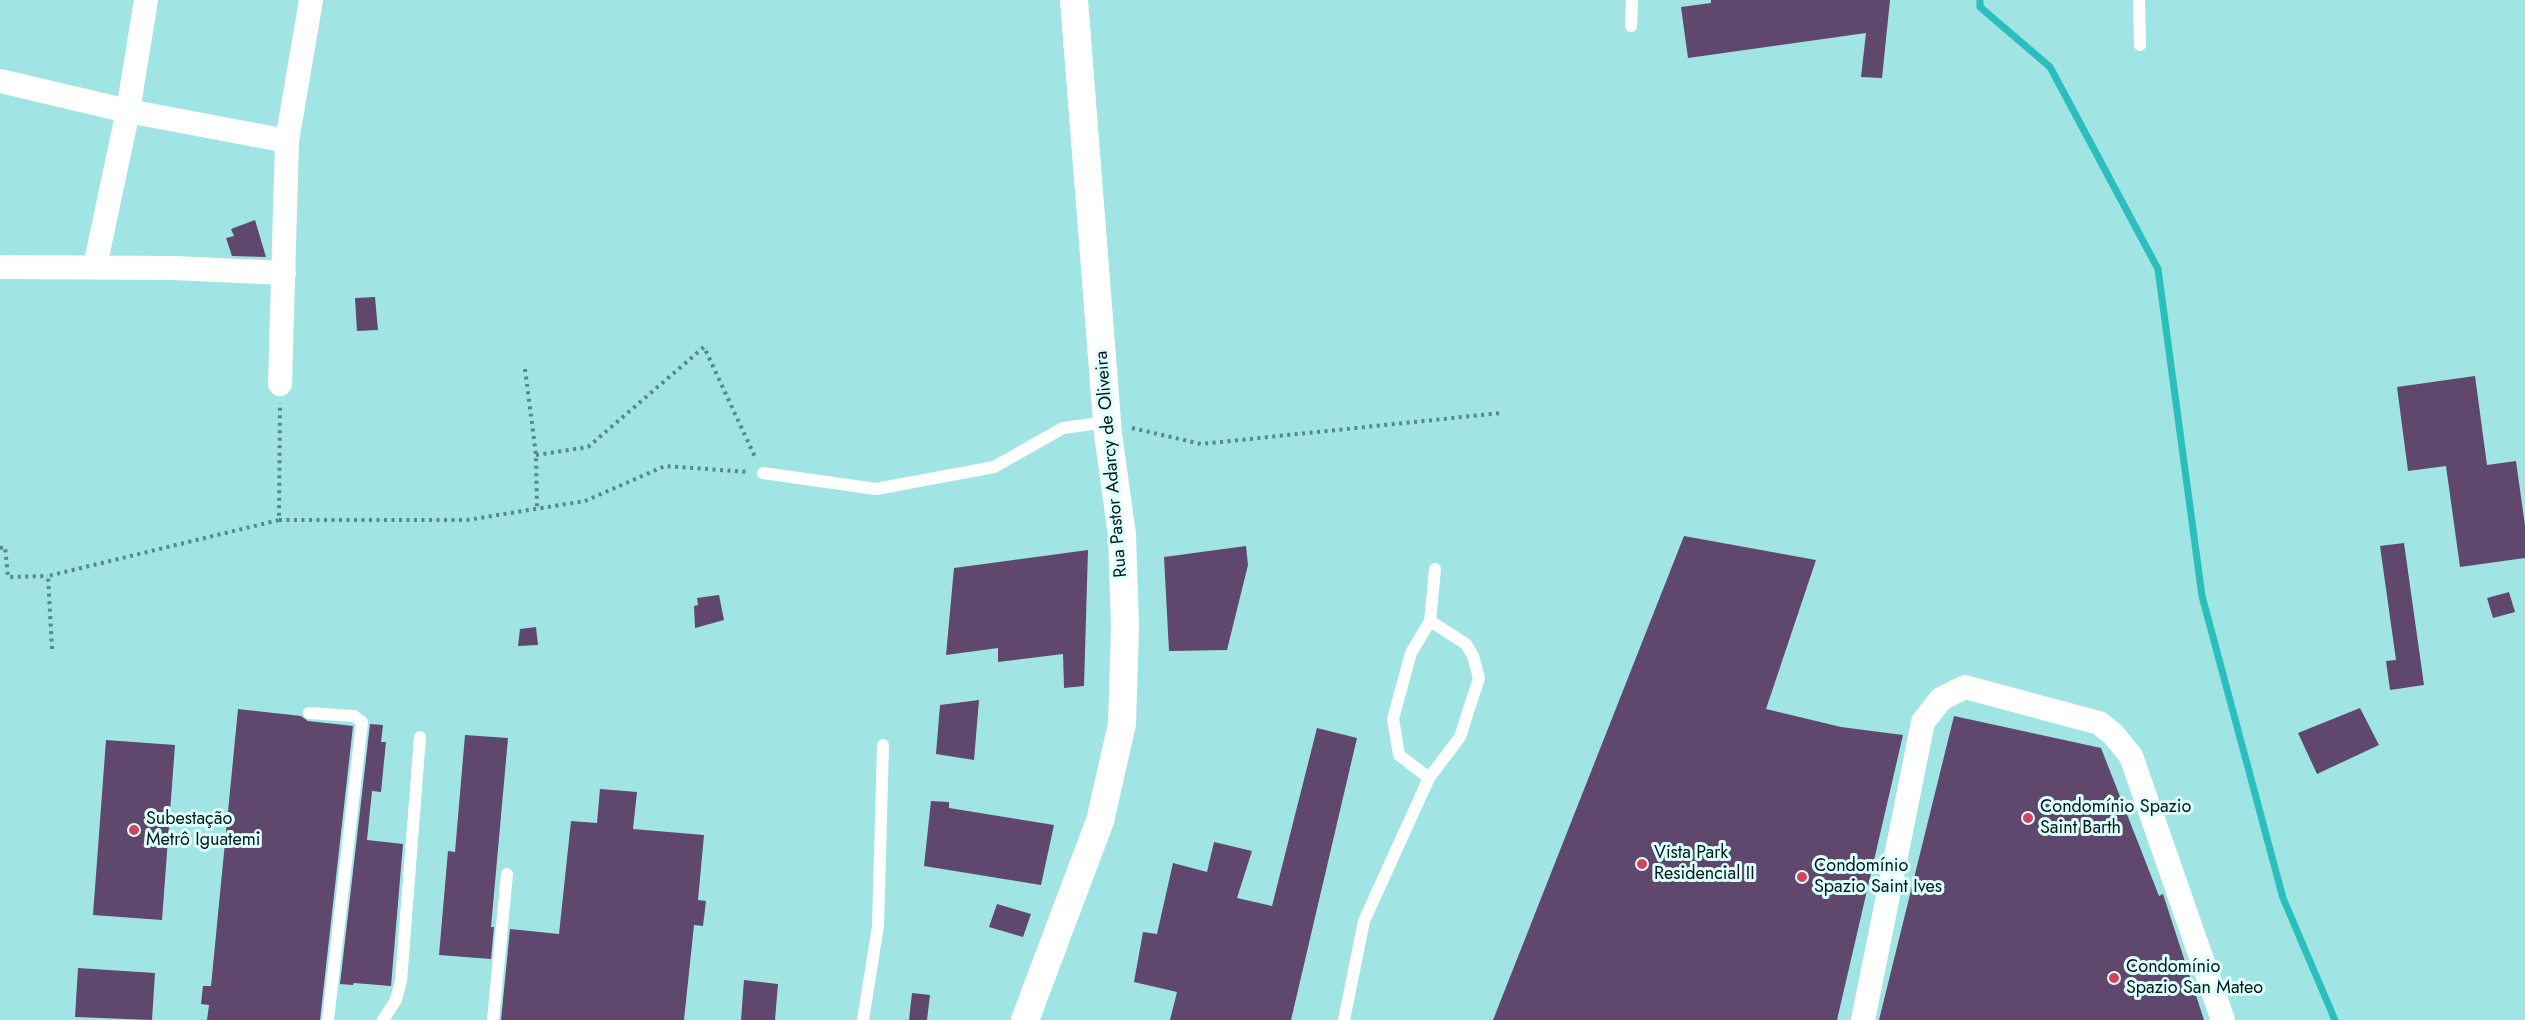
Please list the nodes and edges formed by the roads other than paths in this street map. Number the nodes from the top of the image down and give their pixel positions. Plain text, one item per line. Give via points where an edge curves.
1 (146, 0) edge
2 (311, 0) edge
3 (1074, 0) edge
4 (1632, 0) edge
5 (2139, 0) edge
6 (1631, 26) dead end
7 (2140, 45) dead end
8 (0, 81) edge
9 (128, 111) junction
10 (286, 141) junction
11 (95, 266) junction
12 (0, 267) edge
13 (284, 273) junction
14 (280, 384) road end
15 (1107, 422) junction
16 (763, 473) road end
17 (1435, 569) dead end
18 (1430, 621) junction
19 (309, 713) dead end
20 (420, 737) dead end
21 (883, 745) dead end
22 (1429, 778) junction
23 (507, 874) dead end
24 (328, 1020) edge
25 (383, 1020) edge
26 (493, 1020) edge
27 (862, 1020) edge
28 (1025, 1020) edge
29 (1344, 1020) edge
30 (1863, 1020) edge
31 (2223, 1020) edge

1 - 9 street
2 - 10 street
3 - 15 street, Rua Pastor Adarcy de Oliveira
4 - 6 lane
5 - 7 lane
8 - 9 street
9 - 10 street
9 - 11 street
10 - 13 street
11 - 12 street
11 - 13 street
13 - 14 street
15 - 16 lane via 1063,428 994,466 876,489
15 - 28 street, Rua Pastor Adarcy de Oliveira via 1122,535 1122,724 1100,821
17 - 18 lane
18 - 22 lane via 1411,653 1393,719 1399,755
18 - 22 lane via 1466,644 1479,678 1460,737
19 - 24 lane via 354,716 362,722
20 - 25 lane via 401,981 396,1000
21 - 27 lane via 878,926
22 - 29 lane via 1364,921
23 - 26 lane
30 - 31 street via 1923,722 1941,699 1965,687 2099,723 2131,756

